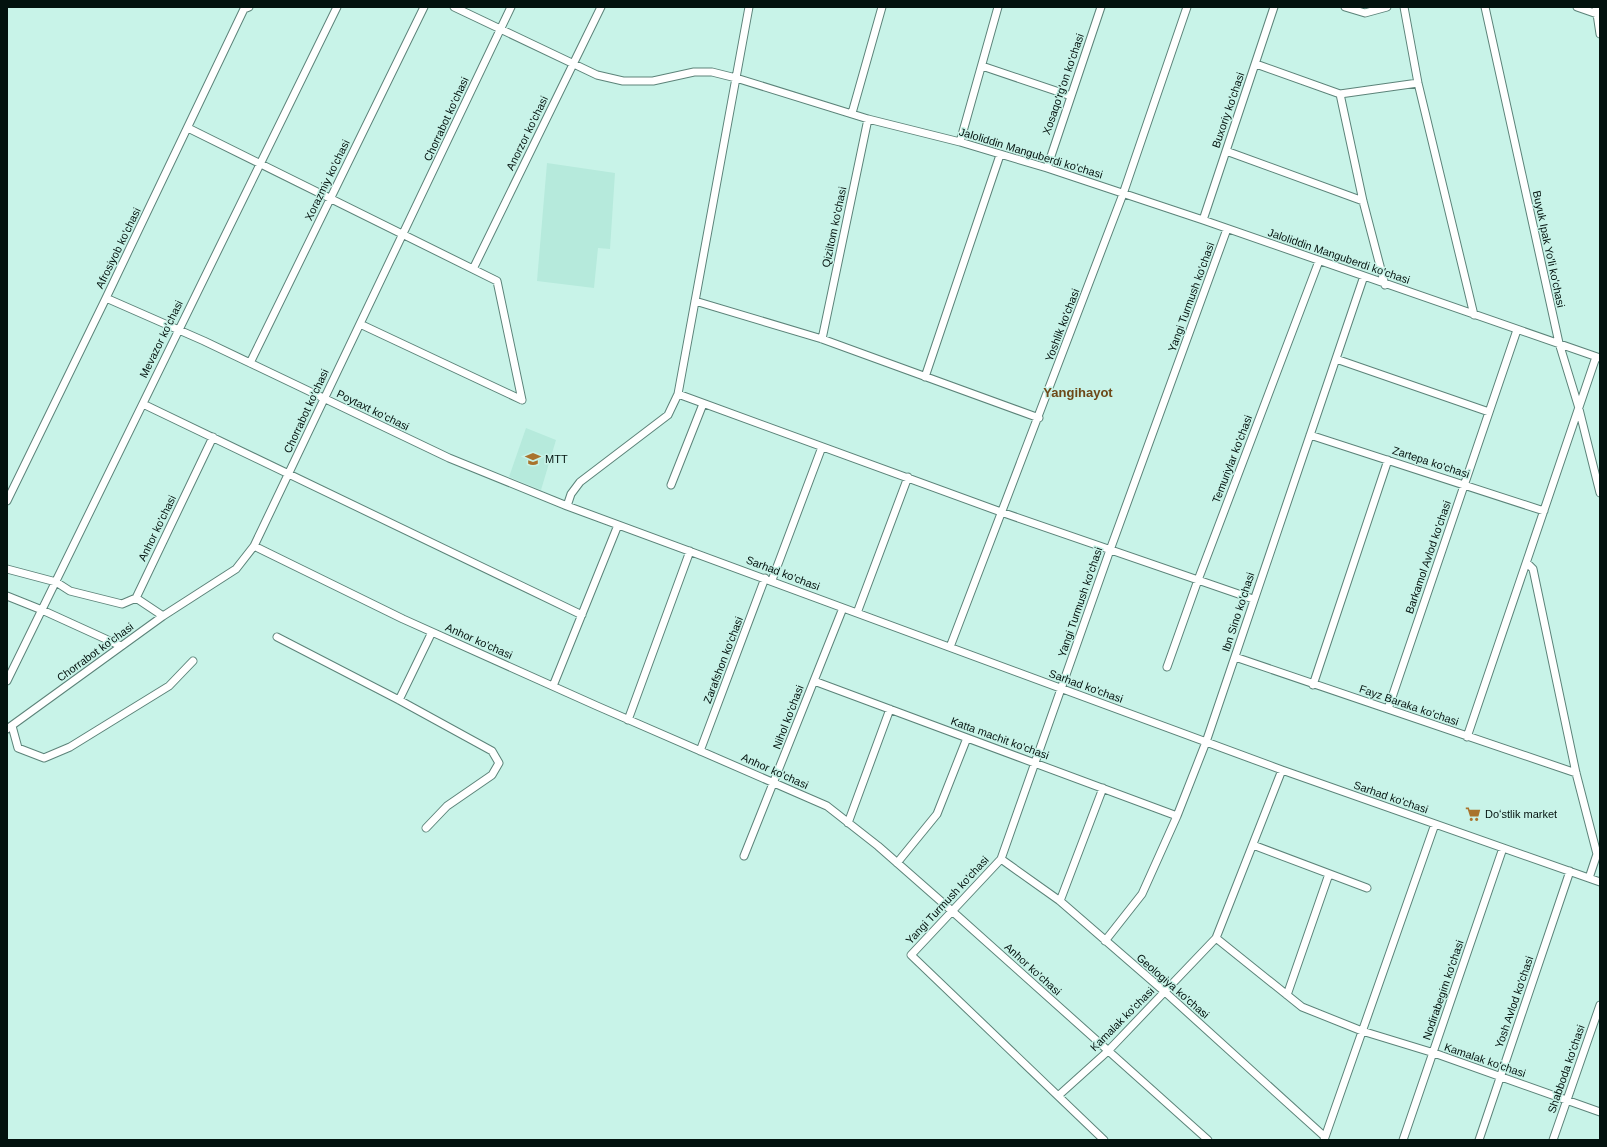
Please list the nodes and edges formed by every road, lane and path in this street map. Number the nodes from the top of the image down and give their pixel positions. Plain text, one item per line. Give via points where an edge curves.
1 (249, 7) edge
2 (337, 7) edge
3 (424, 7) edge
4 (454, 7) edge
5 (511, 7) edge
6 (601, 7) edge
7 (749, 7) edge
8 (882, 7) edge
9 (998, 7) edge
10 (1101, 7) edge
11 (1187, 7) edge
12 (1274, 7) edge
13 (1345, 7) edge
14 (1388, 7) edge
15 (1404, 7) edge
16 (1484, 7) edge
17 (1576, 7) edge
18 (1596, 7) edge
19 (1599, 15) edge
20 (501, 29) junction
21 (1600, 34) edge
22 (574, 64) junction
23 (1256, 64) junction
24 (982, 66) junction
25 (736, 78) junction
26 (1418, 83) junction
27 (1340, 94) junction
28 (1071, 96) junction
29 (852, 113) junction
30 (868, 119) junction
31 (188, 128) junction
32 (960, 142) junction
33 (1226, 151) junction
34 (1000, 155) junction
35 (260, 163) junction
36 (1047, 168) junction
37 (1123, 194) junction
38 (331, 198) junction
39 (1363, 201) junction
40 (1203, 220) junction
41 (1227, 229) junction
42 (403, 234) junction
43 (1319, 260) junction
44 (473, 269) junction
45 (1364, 276) junction
46 (1385, 284) junction
47 (106, 298) junction
48 (695, 301) junction
49 (1474, 315) junction
50 (360, 324) junction
51 (178, 330) junction
52 (1517, 330) junction
53 (822, 339) junction
54 (1559, 344) junction
55 (1598, 357) edge
56 (1336, 359) junction
57 (250, 363) junction
58 (926, 377) junction
59 (678, 394) junction
60 (325, 398) junction
61 (143, 404) junction
62 (704, 404) junction
63 (1578, 405) junction
64 (1489, 412) junction
65 (1039, 418) junction
66 (1310, 436) junction
67 (212, 437) junction
68 (822, 447) junction
69 (1388, 460) junction
70 (289, 474) junction
71 (908, 477) junction
72 (1464, 484) junction
73 (671, 485) dead end
74 (1600, 493) edge
75 (7, 500) edge
76 (567, 506) junction
77 (1544, 511) junction
78 (1001, 512) junction
79 (618, 525) junction
80 (254, 546) junction
81 (1110, 550) junction
82 (690, 551) junction
83 (1527, 563) junction
84 (7, 569) edge
85 (769, 579) junction
86 (1198, 580) junction
87 (56, 582) junction
88 (7, 596) edge
89 (136, 598) junction
90 (1253, 599) junction
91 (843, 608) junction
92 (42, 610) junction
93 (857, 613) junction
94 (582, 615) junction
95 (163, 616) junction
96 (432, 632) junction
97 (277, 637) dead end
98 (122, 646) junction
99 (950, 647) junction
100 (1235, 657) junction
101 (193, 661) dead end
102 (1167, 667) dead end
103 (7, 681) edge
104 (814, 681) junction
105 (1313, 685) junction
106 (553, 686) junction
107 (1061, 689) junction
108 (399, 700) junction
109 (890, 709) junction
110 (1388, 709) junction
111 (628, 720) junction
112 (9, 727) edge
113 (1467, 736) junction
114 (967, 738) junction
115 (1206, 742) junction
116 (700, 751) junction
117 (1036, 764) junction
118 (1282, 770) junction
119 (1576, 773) junction
120 (775, 783) junction
121 (1103, 788) junction
122 (1177, 816) junction
123 (848, 823) junction
124 (1435, 824) junction
125 (426, 828) dead end
126 (1252, 845) junction
127 (1503, 848) junction
128 (744, 856) dead end
129 (1001, 859) junction
130 (897, 863) junction
131 (1570, 871) junction
132 (1328, 874) junction
133 (1589, 878) junction
134 (1600, 882) edge
135 (1367, 888) dead end
136 (1060, 901) junction
137 (952, 910) junction
138 (1216, 938) junction
139 (1105, 941) junction
140 (1165, 992) junction
141 (1287, 995) junction
142 (1600, 1005) edge
143 (1362, 1031) junction
144 (1108, 1050) junction
145 (1434, 1054) junction
146 (1500, 1077) junction
147 (1058, 1096) junction
148 (1566, 1100) junction
149 (1600, 1112) edge
150 (1324, 1138) edge
151 (1104, 1140) edge
152 (1208, 1140) edge
153 (1403, 1140) edge
154 (1479, 1140) edge
155 (1553, 1140) edge

1 - 31 street, Afrosiyob ko'chasi via 244,9
2 - 35 street, Mevazor ko'chasi
3 - 38 street, Xorazmiy ko'chasi
4 - 20 street, Jaloliddin Manguberdi ko'chasi
5 - 20 street, Chorrabot ko'chasi
6 - 22 street, Anorzor ko'chasi
7 - 25 street
8 - 29 street
9 - 24 street
10 - 28 street, Xosaqo'rg'on ko'chasi
11 - 37 street, Yoshlik ko'chasi
12 - 23 street, Buxoriy ko'chasi
13 - 14 street via 1365,13
15 - 26 street
16 - 54 street, Buyuk Ipak Yo'li ko'chasi
17 - 19 street
18 - 19 street
19 - 21 street
20 - 22 street, Jaloliddin Manguberdi ko'chasi
20 - 42 street, Chorrabot ko'chasi
22 - 25 street, Jaloliddin Manguberdi ko'chasi via 597,75 623,81 653,81 694,72 712,72
22 - 44 street, Anorzor ko'chasi
23 - 27 street
23 - 33 street, Buxoriy ko'chasi
24 - 28 street
24 - 32 street
25 - 29 street, Jaloliddin Manguberdi ko'chasi
25 - 48 street
26 - 27 street
26 - 49 street
27 - 39 street
28 - 36 street, Xosaqo'rg'on ko'chasi
29 - 30 street, Jaloliddin Manguberdi ko'chasi
30 - 32 street, Jaloliddin Manguberdi ko'chasi
30 - 53 street, Qiziltom ko'chasi
31 - 35 street
31 - 47 street, Afrosiyob ko'chasi
32 - 34 street, Jaloliddin Manguberdi ko'chasi
33 - 39 street
33 - 40 street, Buxoriy ko'chasi
34 - 36 street, Jaloliddin Manguberdi ko'chasi
34 - 58 street
35 - 38 street
35 - 51 street, Mevazor ko'chasi
36 - 37 street, Jaloliddin Manguberdi ko'chasi
37 - 40 street, Jaloliddin Manguberdi ko'chasi
37 - 65 street, Yoshlik ko'chasi
38 - 42 street
38 - 57 street, Xorazmiy ko'chasi
39 - 46 street
40 - 41 street, Jaloliddin Manguberdi ko'chasi
41 - 43 street, Jaloliddin Manguberdi ko'chasi
41 - 81 street, Yangi Turmush ko'chasi
42 - 44 street
42 - 50 street, Chorrabot ko'chasi
43 - 45 street, Jaloliddin Manguberdi ko'chasi
43 - 86 street, Temuriylar ko'chasi
44 - 50 street via 496,281 522,400
45 - 46 street, Jaloliddin Manguberdi ko'chasi
45 - 56 street, Ibn Sino ko'chasi
46 - 49 street, Jaloliddin Manguberdi ko'chasi
47 - 51 street, Poytaxt ko'chasi
47 - 75 street, Afrosiyob ko'chasi
48 - 53 street
48 - 59 street
49 - 52 street, Jaloliddin Manguberdi ko'chasi
50 - 60 street, Chorrabot ko'chasi
51 - 57 street, Poytaxt ko'chasi
51 - 61 street, Mevazor ko'chasi
52 - 54 street, Jaloliddin Manguberdi ko'chasi
52 - 64 street, Barkamol Avlod ko'chasi
53 - 58 street
54 - 55 street, Jaloliddin Manguberdi ko'chasi
54 - 63 street, Buyuk Ipak Yo'li ko'chasi
55 - 63 street
56 - 64 street
56 - 66 street, Ibn Sino ko'chasi
57 - 60 street, Poytaxt ko'chasi
58 - 65 street
59 - 62 street
59 - 76 street via 668,415 580,482 571,494
60 - 70 street, Chorrabot ko'chasi
60 - 76 street, Poytaxt ko'chasi via 449,458
61 - 67 street
61 - 87 street, Mevazor ko'chasi
62 - 68 street
62 - 73 street
63 - 74 street, Buyuk Ipak Yo'li ko'chasi
63 - 77 street
64 - 72 street, Barkamol Avlod ko'chasi
65 - 78 street, Yoshlik ko'chasi
66 - 69 street, Zartepa ko'chasi
66 - 90 street, Ibn Sino ko'chasi
67 - 70 street
67 - 89 street, Anhor ko'chasi
68 - 71 street
68 - 85 street, Zarafshon ko'chasi
69 - 72 street, Zartepa ko'chasi
69 - 105 street
70 - 80 street, Chorrabot ko'chasi
70 - 94 street
71 - 78 street
71 - 93 street
72 - 77 street, Zartepa ko'chasi
72 - 110 street, Barkamol Avlod ko'chasi
76 - 79 street, Sarhad ko'chasi
77 - 83 street
78 - 81 street
78 - 99 street, Yoshlik ko'chasi
79 - 82 street, Sarhad ko'chasi
79 - 94 street
80 - 95 street, Chorrabot ko'chasi via 236,569
80 - 96 street, Anhor ko'chasi
81 - 86 street
81 - 107 street, Yangi Turmush ko'chasi
82 - 85 street, Sarhad ko'chasi
82 - 111 street
83 - 113 street
83 - 119 street via 1533,570
84 - 87 street
85 - 91 street, Sarhad ko'chasi
85 - 116 street, Zarafshon ko'chasi
86 - 90 street
86 - 102 street, Temuriylar ko'chasi
87 - 89 street via 70,590 122,604
87 - 92 street, Mevazor ko'chasi
88 - 92 street
89 - 95 street
90 - 100 street, Ibn Sino ko'chasi
91 - 93 street, Sarhad ko'chasi
91 - 104 street, Nihol ko'chasi
92 - 98 street
92 - 103 street, Mevazor ko'chasi
93 - 99 street, Sarhad ko'chasi
94 - 106 street
95 - 98 street, Chorrabot ko'chasi
96 - 106 street, Anhor ko'chasi
96 - 108 street
97 - 108 street
98 - 112 street, Chorrabot ko'chasi
99 - 107 street, Sarhad ko'chasi
100 - 105 street, Fayz Baraka ko'chasi
100 - 115 street, Ibn Sino ko'chasi
101 - 112 street via 169,686 70,747 44,758 18,748
104 - 109 street, Katta machit ko'chasi
104 - 120 street, Nihol ko'chasi
105 - 110 street, Fayz Baraka ko'chasi
106 - 111 street, Anhor ko'chasi
107 - 115 street, Sarhad ko'chasi
107 - 117 street, Yangi Turmush ko'chasi
108 - 125 street via 492,751 499,763 492,775 447,806
109 - 114 street, Katta machit ko'chasi
109 - 123 street
110 - 113 street, Fayz Baraka ko'chasi
111 - 116 street, Anhor ko'chasi
113 - 119 street, Fayz Baraka ko'chasi
114 - 117 street, Katta machit ko'chasi
114 - 130 street via 937,814
115 - 118 street, Sarhad ko'chasi
115 - 122 street, Ibn Sino ko'chasi
116 - 120 street, Anhor ko'chasi
117 - 121 street, Katta machit ko'chasi
117 - 129 street, Yangi Turmush ko'chasi
118 - 124 street, Sarhad ko'chasi
118 - 126 street, Kamalak ko'chasi
119 - 133 street via 1597,854
120 - 123 street, Anhor ko'chasi via 826,806
120 - 128 street, Nihol ko'chasi
121 - 122 street, Katta machit ko'chasi
121 - 136 street
122 - 139 street, Ibn Sino ko'chasi via 1142,894
123 - 130 street, Anhor ko'chasi
124 - 127 street, Sarhad ko'chasi
124 - 143 street
126 - 132 street
126 - 138 street, Kamalak ko'chasi
127 - 131 street, Sarhad ko'chasi
127 - 145 street, Nodirabegim ko'chasi
129 - 136 street, Geologiya ko'chasi
129 - 137 street, Yangi Turmush ko'chasi
130 - 137 street, Anhor ko'chasi
131 - 133 street, Sarhad ko'chasi
131 - 146 street, Yosh Avlod ko'chasi
132 - 135 street
132 - 141 street
133 - 134 street, Sarhad ko'chasi
136 - 139 street, Geologiya ko'chasi
137 - 144 street, Anhor ko'chasi
137 - 147 street, Yangi Turmush ko'chasi via 911,955
138 - 140 street, Kamalak ko'chasi
138 - 141 street, Kamalak ko'chasi
139 - 140 street, Geologiya ko'chasi
140 - 144 street, Kamalak ko'chasi
140 - 150 street, Geologiya ko'chasi
141 - 143 street, Kamalak ko'chasi via 1302,1007
142 - 148 street, Shabboda ko'chasi
143 - 145 street, Kamalak ko'chasi
143 - 150 street
144 - 147 street, Kamalak ko'chasi
144 - 152 street, Anhor ko'chasi
145 - 146 street, Kamalak ko'chasi
145 - 153 street, Nodirabegim ko'chasi
146 - 148 street, Kamalak ko'chasi
146 - 154 street, Yosh Avlod ko'chasi
147 - 151 street
148 - 149 street, Kamalak ko'chasi
148 - 155 street, Shabboda ko'chasi

